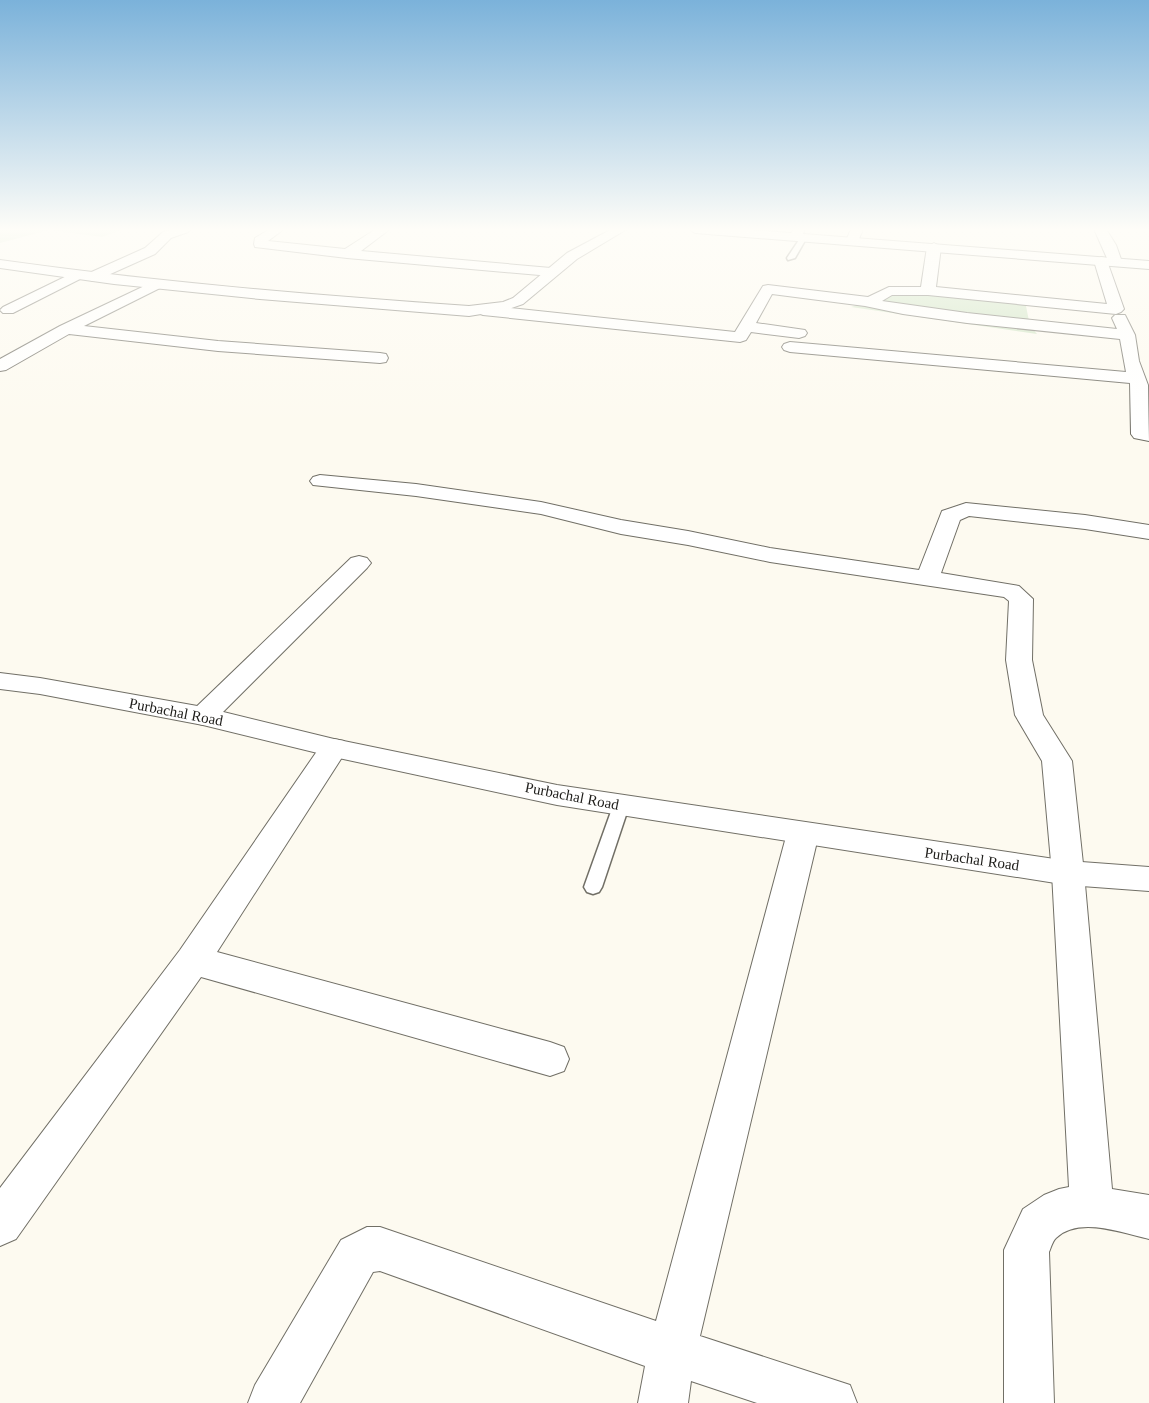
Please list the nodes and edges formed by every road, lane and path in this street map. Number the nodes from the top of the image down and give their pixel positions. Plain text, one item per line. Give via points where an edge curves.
1 (38, 294) edge
2 (109, 294) edge
3 (136, 294) edge
4 (264, 294) edge
5 (525, 294) edge
6 (765, 294) edge
7 (811, 294) edge
8 (883, 294) edge
9 (962, 294) edge
10 (1113, 294) edge
11 (870, 302) junction
12 (8, 310) dead end
13 (483, 310) junction
14 (1116, 310) junction
15 (746, 327) junction
16 (66, 329) junction
17 (1127, 335) junction
18 (18, 339) dead end
19 (1130, 353) junction
20 (1149, 355) edge
21 (380, 358) dead end
22 (0, 366) edge
23 (1136, 378) junction
24 (1149, 435) edge
25 (320, 481) dead end
26 (1149, 532) edge
27 (359, 562) dead end
28 (928, 577) junction
29 (0, 681) edge
30 (203, 716) junction
31 (334, 748) junction
32 (621, 806) junction
33 (803, 833) junction
34 (1068, 873) junction
35 (1149, 880) edge
36 (593, 887) dead end
37 (193, 960) junction
38 (550, 1059) dead end
39 (1092, 1206) junction
40 (1149, 1217) edge
41 (0, 1224) edge
42 (672, 1351) junction
43 (273, 1403) edge
44 (663, 1403) edge
45 (832, 1403) edge
46 (1029, 1403) edge

1 - 12 street
2 - 18 street
3 - 16 street
4 - 13 street
5 - 13 street via 506,306
6 - 15 street
7 - 11 street
8 - 11 street
9 - 14 street
10 - 14 street
11 - 17 street via 974,320
13 - 15 street via 740,337
14 - 17 street
15 - 23 street via 795,340
16 - 21 street via 218,346
16 - 22 street
17 - 19 street
19 - 20 street
19 - 23 street
23 - 24 street via 1141,434
25 - 28 street via 416,490 541,508 770,556
26 - 28 street via 966,509 950,516
27 - 30 street
28 - 34 street via 1011,590 1021,599 1018,660 1029,715 1057,761
29 - 30 street, Purbachal Road
30 - 31 street, Purbachal Road
31 - 32 street, Purbachal Road
31 - 37 street
32 - 33 street, Purbachal Road
32 - 36 lane
33 - 34 street, Purbachal Road
33 - 42 street
34 - 35 street, Purbachal Road
34 - 39 street
37 - 38 street
37 - 41 street
39 - 40 street
39 - 46 street via 1059,1210 1039,1224 1026,1250
42 - 43 street via 380,1249 367,1250 357,1256
42 - 44 street
42 - 45 street

